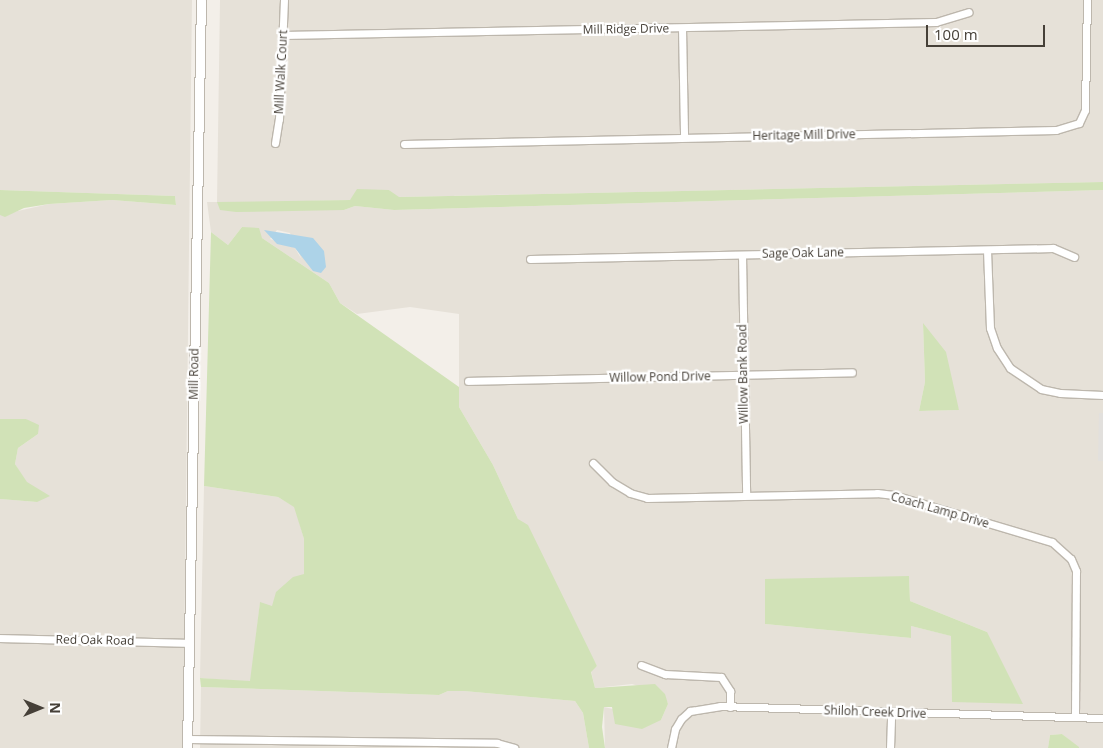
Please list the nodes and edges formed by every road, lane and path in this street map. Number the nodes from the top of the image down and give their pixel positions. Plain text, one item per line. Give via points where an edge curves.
1 (201, 0) edge
2 (284, 0) edge
3 (1087, 0) edge
4 (968, 12) dead end
5 (682, 28) junction
6 (283, 35) junction
7 (684, 137) junction
8 (275, 143) dead end
9 (404, 144) dead end
10 (987, 250) junction
11 (742, 255) junction
12 (1074, 257) dead end
13 (530, 259) dead end
14 (852, 372) dead end
15 (743, 375) junction
16 (468, 381) dead end
17 (1103, 395) edge
18 (593, 463) dead end
19 (746, 494) junction
20 (0, 638) edge
21 (189, 643) junction
22 (641, 665) dead end
23 (730, 707) junction
24 (891, 713) junction
25 (1075, 717) junction
26 (1103, 718) edge
27 (188, 743) edge
28 (514, 748) edge
29 (671, 748) edge
30 (890, 748) edge

1 - 21 street, Mill Road
2 - 6 street, Mill Walk Court
3 - 7 street, Heritage Mill Drive via 1086,110 1079,123 1068,128
4 - 5 street, Mill Ridge Drive via 936,22
5 - 6 street, Mill Ridge Drive
5 - 7 street
6 - 8 street, Mill Walk Court
7 - 9 street, Heritage Mill Drive
10 - 11 street, Sage Oak Lane
10 - 12 street, Sage Oak Lane via 1053,248
10 - 17 street via 990,328 997,348 1010,368 1042,388 1060,393
11 - 13 street, Sage Oak Lane
11 - 15 street, Willow Bank Road
14 - 15 street, Willow Pond Drive
15 - 16 street, Willow Pond Drive
15 - 19 street, Willow Bank Road
18 - 19 street, Coach Lamp Drive via 630,494 648,498
19 - 25 street, Coach Lamp Drive via 894,496 1052,542 1071,559 1076,571
20 - 21 street, Red Oak Road
21 - 27 street, Mill Road
22 - 23 street via 665,674 721,677 730,691
23 - 24 street, Shiloh Creek Drive
23 - 29 street, Shiloh Creek Drive via 690,711 675,729
24 - 25 street, Shiloh Creek Drive
24 - 30 street
25 - 26 street, Shiloh Creek Drive
27 - 28 street via 497,743

